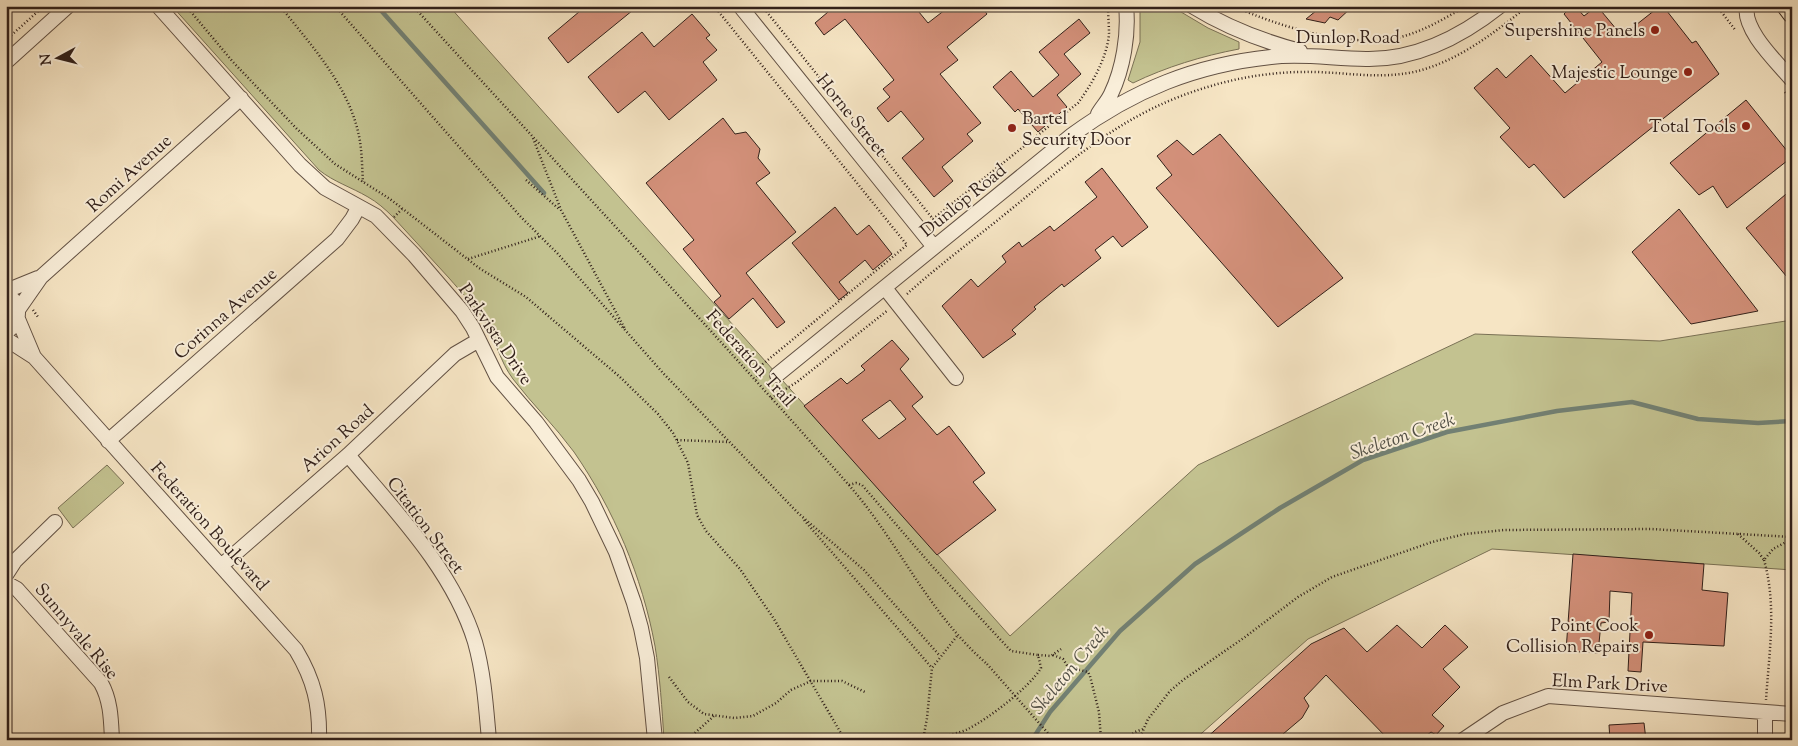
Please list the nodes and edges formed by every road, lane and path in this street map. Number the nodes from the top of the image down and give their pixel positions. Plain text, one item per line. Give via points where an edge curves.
1 (44, 6) edge
2 (68, 6) edge
3 (158, 6) edge
4 (186, 6) edge
5 (280, 6) edge
6 (335, 6) edge
7 (413, 6) edge
8 (714, 6) edge
9 (740, 6) edge
10 (762, 6) edge
11 (1108, 6) edge
12 (1126, 6) edge
13 (1192, 6) edge
14 (1233, 6) edge
15 (1466, 6) edge
16 (1500, 6) edge
17 (1528, 6) edge
18 (1786, 6) edge
19 (1742, 8) edge
20 (1792, 14) edge
21 (6, 40) edge
22 (1325, 56) junction
23 (6, 62) edge
24 (1792, 80) edge
25 (242, 98) junction
26 (1097, 117) junction
27 (532, 136) junction
28 (526, 180) dead end
29 (363, 182) junction
30 (358, 208) junction
31 (560, 210) junction
32 (541, 236) junction
33 (934, 247) junction
34 (467, 259) junction
35 (41, 276) junction
36 (885, 288) junction
37 (6, 293) edge
38 (897, 303) junction
39 (18, 314) junction
40 (6, 332) edge
41 (628, 334) junction
42 (6, 339) edge
43 (479, 340) junction
44 (34, 357) junction
45 (777, 375) dead end
46 (956, 378) dead end
47 (756, 380) junction
48 (771, 398) junction
49 (677, 440) junction
50 (108, 441) junction
51 (729, 442) junction
52 (348, 455) junction
53 (849, 485) junction
54 (798, 513) junction
55 (55, 522) dead end
56 (1738, 534) junction
57 (1792, 538) edge
58 (1764, 560) junction
59 (221, 566) junction
60 (6, 575) edge
61 (6, 583) edge
62 (957, 636) junction
63 (1061, 649) dead end
64 (1038, 655) junction
65 (1053, 655) junction
66 (940, 656) junction
67 (932, 668) junction
68 (669, 677) dead end
69 (811, 681) junction
70 (865, 692) dead end
71 (1765, 712) junction
72 (1792, 714) edge
73 (715, 715) junction
74 (1143, 729) junction
75 (319, 739) edge
76 (112, 740) edge
77 (489, 740) edge
78 (654, 740) edge
79 (687, 740) edge
80 (845, 740) edge
81 (923, 740) edge
82 (935, 740) edge
83 (1054, 740) edge
84 (1101, 740) edge
85 (1124, 740) edge
86 (1139, 740) edge
87 (1463, 740) edge
88 (1765, 740) edge

1 - 21 path
2 - 23 street
3 - 25 street, Parkvista Drive
4 - 29 path via 233,62 297,129 335,164
5 - 29 path via 333,76 354,119
6 - 32 path
7 - 27 path, Federation Trail
8 - 47 path via 907,245 763,364
9 - 33 street, Horne Street
10 - 11 path via 933,219 1078,103 1100,67 1109,36
12 - 26 street via 1120,67 1111,94
13 - 22 street via 1226,25 1273,44
14 - 15 path via 1309,32 1368,40 1396,38 1420,30
16 - 22 street, Dunlop Road via 1465,32 1413,54 1376,59
17 - 38 path via 1488,38 1414,72 1366,76 1316,72 1265,74 1212,85 1156,105 1122,123 1080,152
18 - 20 main road
19 - 24 street via 1750,28
22 - 26 street, Dunlop Road via 1273,56 1196,70 1125,100
25 - 30 street, Parkvista Drive via 314,179
25 - 35 street, Romi Avenue
26 - 33 street, Dunlop Road
27 - 31 path
27 - 47 path, Federation Trail
28 - 31 path
29 - 34 path
30 - 43 street, Parkvista Drive via 376,216 408,249 462,311
30 - 50 street, Corinna Avenue via 337,239
31 - 41 path
32 - 34 path
32 - 41 path
33 - 36 street, Dunlop Road
34 - 49 path via 526,297 620,377 658,414
35 - 37 street, Romi Avenue
35 - 39 street, Romi Avenue
36 - 38 street
36 - 45 street, Dunlop Road
37 - 39 street, Federation Boulevard via 14,300
38 - 46 street
38 - 48 path via 797,382
39 - 40 street, Romi Avenue via 13,327
39 - 44 street, Federation Boulevard
41 - 51 path
42 - 44 street, Federation Boulevard
43 - 52 street, Arion Road via 455,354
43 - 78 street, Parkvista Drive via 497,377 579,480 616,552 641,628 650,682
44 - 50 street, Federation Boulevard
47 - 48 path, Federation Trail
48 - 53 path, Federation Trail
49 - 51 path
49 - 69 path via 688,463 697,515 774,618
50 - 59 street, Federation Boulevard
51 - 54 path
52 - 59 street, Arion Road
52 - 77 street, Citation Street via 440,568 450,586 474,641 482,676
53 - 62 path, Federation Trail
53 - 64 path via 856,482 862,485 1011,651
54 - 66 path via 864,570
54 - 67 path
55 - 60 street via 14,562
56 - 57 path
56 - 58 path
56 - 74 path via 1651,529 1504,530 1432,542 1317,584 1170,691
57 - 58 path via 1773,549
58 - 71 path via 1772,612
59 - 75 street, Federation Boulevard via 296,650 312,682 319,714
61 - 76 street, Sunnyvale Rise via 16,589 101,683 110,705
62 - 66 path
62 - 83 path, Federation Trail, bridge
63 - 65 path
64 - 65 path
64 - 82 path via 1041,668 1035,679 967,730
65 - 84 path via 1068,667 1088,672 1099,712
66 - 67 path
67 - 81 path
68 - 73 path via 688,702 704,714
69 - 70 path via 842,681
69 - 73 path via 791,690 753,716
69 - 80 path
71 - 72 street, Elm Park Drive
71 - 87 street, Elm Park Drive via 1548,696 1503,713
71 - 88 street
73 - 79 path
74 - 85 path
74 - 86 path

